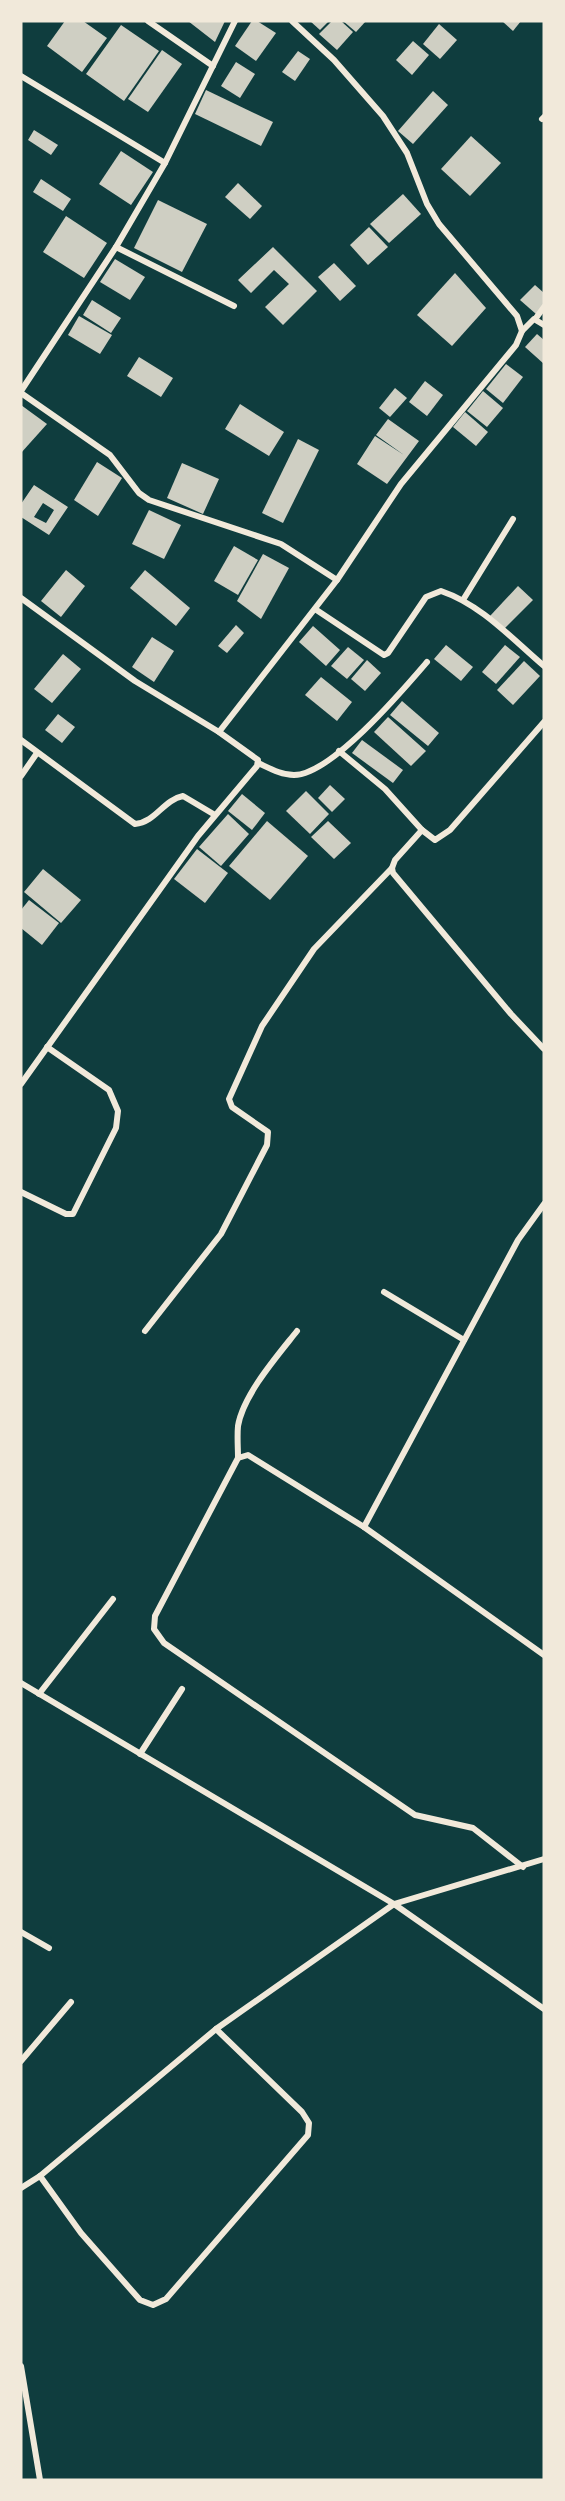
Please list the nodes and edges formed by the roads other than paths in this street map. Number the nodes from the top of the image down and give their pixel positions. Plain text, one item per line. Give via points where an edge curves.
1 (148, 21) edge
2 (235, 21) edge
3 (292, 21) edge
4 (213, 66) junction
5 (21, 76) edge
6 (165, 163) junction
7 (116, 247) junction
8 (234, 306) dead end
9 (544, 307) edge
10 (536, 318) junction
11 (544, 325) edge
12 (522, 331) junction
13 (21, 392) edge
14 (513, 519) dead end
15 (337, 580) junction
16 (21, 598) edge
17 (463, 600) junction
18 (315, 609) junction
19 (427, 662) dead end
20 (544, 666) edge
21 (544, 722) edge
22 (219, 732) junction
23 (21, 740) edge
24 (339, 751) junction
25 (37, 753) junction
26 (258, 763) junction
27 (21, 776) edge
28 (215, 815) junction
29 (422, 831) junction
30 (392, 868) junction
31 (47, 1047) junction
32 (544, 1049) edge
33 (21, 1084) edge
34 (21, 1192) edge
35 (544, 1204) edge
36 (384, 1292) dead end
37 (145, 1331) dead end
38 (297, 1331) dead end
39 (464, 1340) junction
40 (238, 1458) junction
41 (364, 1527) junction
42 (113, 1599) dead end
43 (544, 1655) edge
44 (21, 1683) edge
45 (182, 1689) dead end
46 (39, 1694) junction
47 (140, 1754) junction
48 (544, 1859) edge
49 (523, 1867) junction
50 (394, 1904) junction
51 (21, 1932) edge
52 (49, 1948) dead end
53 (71, 2002) dead end
54 (544, 2008) edge
55 (216, 2029) junction
56 (21, 2061) edge
57 (40, 2176) junction
58 (21, 2188) edge
59 (21, 2366) edge
60 (40, 2480) edge

1 - 4 street
2 - 4 street
3 - 12 street via 334,60 383,116 408,153 431,212 517,316
4 - 6 street
5 - 6 street
6 - 7 street
7 - 8 street
7 - 13 street
9 - 10 street
10 - 11 street
10 - 12 street
12 - 15 street via 516,345 401,484
13 - 15 street via 110,455 149,500 281,544
14 - 17 street
15 - 18 street
16 - 22 street via 135,681
17 - 18 street via 441,591 430,593 384,655
17 - 20 street
18 - 22 street
19 - 24 street via 392,702
21 - 29 street via 450,830 435,840
22 - 26 street via 257,758
23 - 25 street
24 - 26 street via 310,772 294,775
24 - 29 street via 385,789
25 - 27 street
25 - 28 street via 135,824 143,823 169,801 183,796
26 - 28 street
28 - 31 street
29 - 30 street
30 - 32 street
30 - 37 street via 314,949 262,1026 229,1099 232,1107 268,1132 267,1145 221,1234
31 - 33 street
31 - 34 street via 109,1090 118,1111 116,1128 73,1214
35 - 39 street via 518,1240
36 - 39 street
38 - 40 street via 261,1377 242,1415 238,1424
39 - 41 street
40 - 41 street via 254,1457
40 - 49 street via 160,1603 154,1629 164,1643 415,1815 473,1828
41 - 43 street
42 - 46 street
44 - 46 street
45 - 47 street
46 - 47 street
47 - 50 street
48 - 49 street
49 - 50 street
50 - 54 street
50 - 55 street
51 - 52 street
53 - 56 street
55 - 57 street
55 - 57 street via 302,2112 309,2123 308,2135 166,2299 153,2305 140,2300 81,2233
57 - 58 street
59 - 60 street

